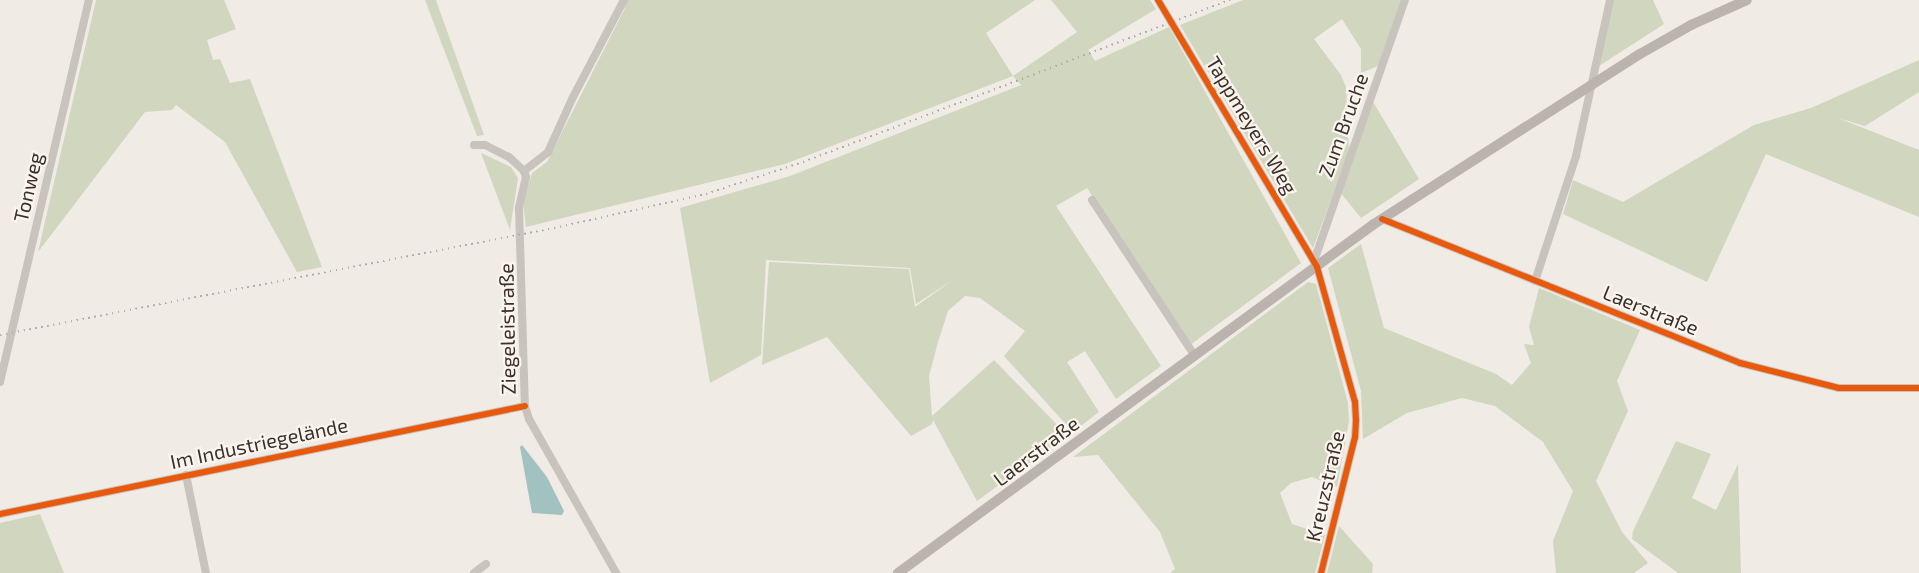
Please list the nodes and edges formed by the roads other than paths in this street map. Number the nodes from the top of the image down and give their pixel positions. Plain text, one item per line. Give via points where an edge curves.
1 (89, 0) edge
2 (624, 0) edge
3 (1158, 0) edge
4 (1404, 0) edge
5 (1610, 0) edge
6 (1747, 0) edge
7 (1592, 87) junction
8 (474, 145) dead end
9 (524, 171) junction
10 (1092, 200) dead end
11 (1382, 219) junction
12 (1316, 264) junction
13 (1534, 281) junction
14 (1195, 356) junction
15 (0, 382) edge
16 (1919, 388) edge
17 (525, 406) junction
18 (186, 476) junction
19 (0, 514) edge
20 (486, 564) dead end
21 (206, 573) edge
22 (474, 573) edge
23 (616, 573) edge
24 (898, 573) edge
25 (1321, 573) edge

1 - 15 street, Tonweg
2 - 9 street via 548,152
3 - 12 street, Tappmeyers Weg
4 - 12 street, Zum Bruche
5 - 7 street
6 - 7 main road, Laerstraße via 1690,25
7 - 11 main road, Laerstraße
7 - 13 street via 1576,156
8 - 9 street via 485,145 509,157
9 - 17 street, Ziegeleistraße via 519,208
10 - 14 street
11 - 12 main road, Laerstraße
11 - 13 street, Laerstraße
12 - 14 main road, Laerstraße
12 - 25 street, Kreuzstraße via 1355,402 1356,420
13 - 16 street, Laerstraße via 1740,363 1839,388
14 - 24 main road, Laerstraße
17 - 18 street, Im Industriegelände
17 - 23 street, Ziegeleistraße
18 - 19 street, Im Industriegelände
18 - 21 street, Im Industriegelände
20 - 22 street

